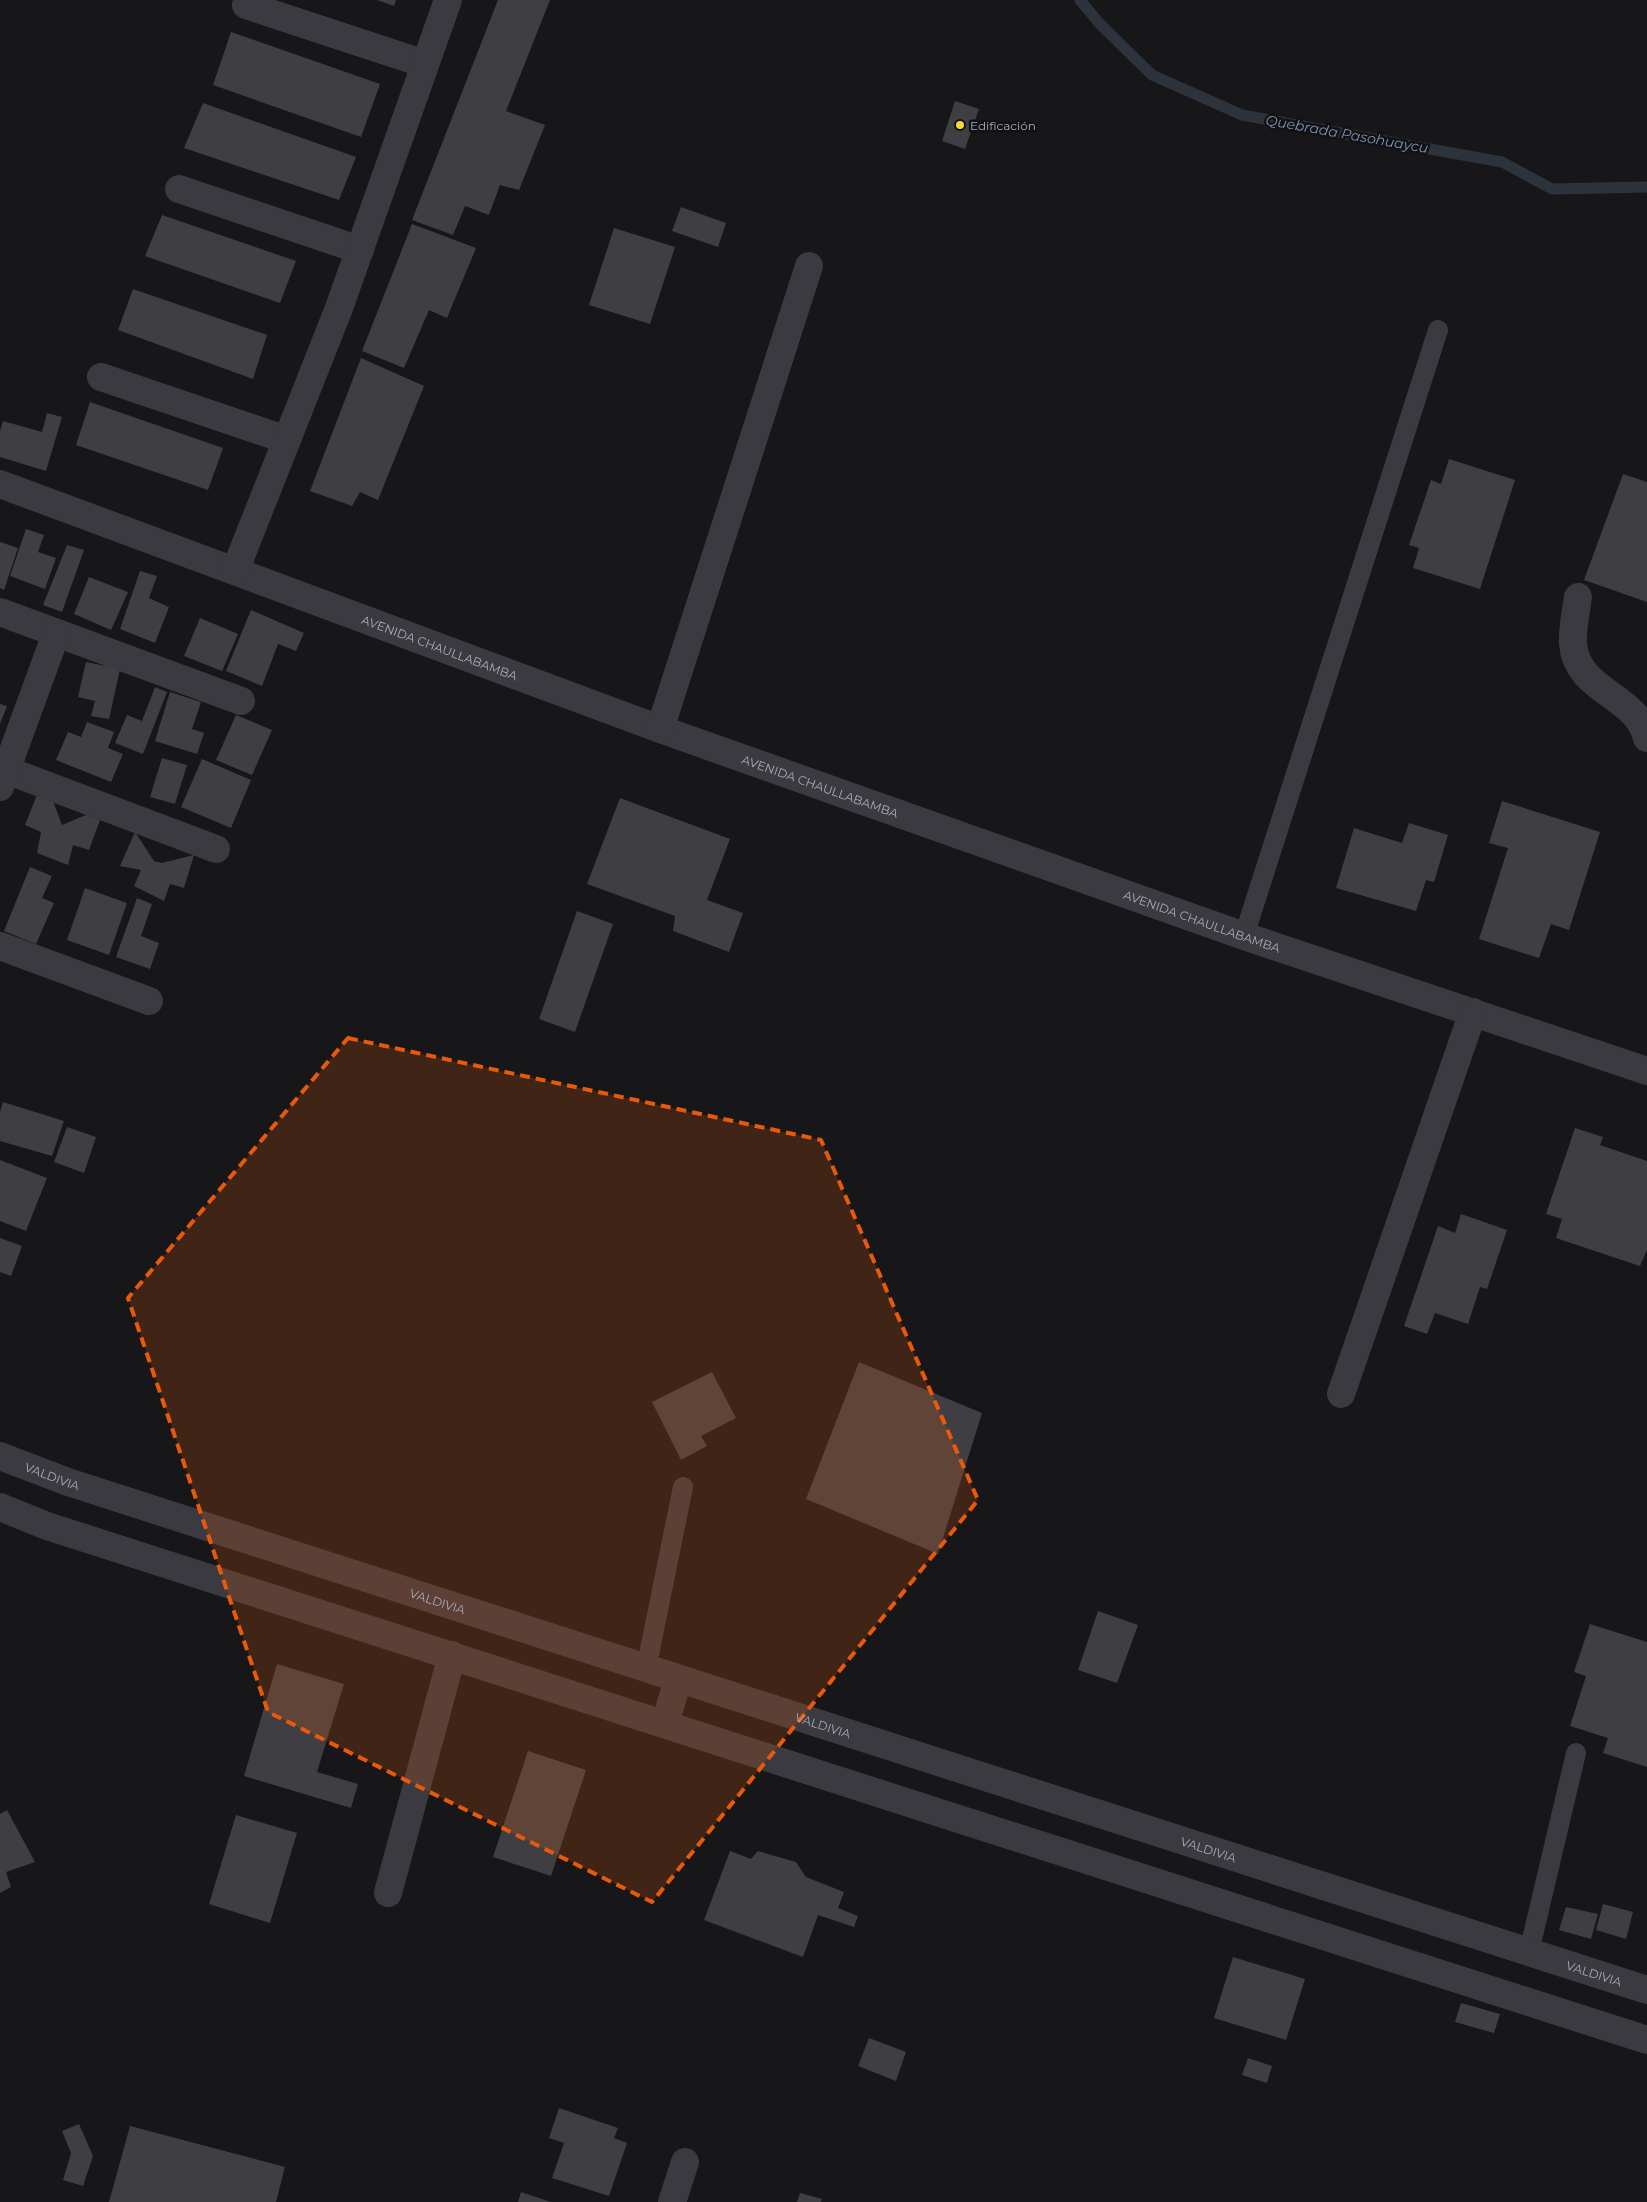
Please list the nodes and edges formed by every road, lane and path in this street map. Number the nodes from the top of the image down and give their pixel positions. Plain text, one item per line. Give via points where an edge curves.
1 (448, 0) edge
2 (246, 4) dead end
3 (425, 64) junction
4 (179, 188) dead end
5 (360, 250) junction
6 (809, 266) dead end
7 (1438, 330) dead end
8 (101, 378) dead end
9 (287, 440) junction
10 (0, 484) edge
11 (235, 571) junction
12 (1578, 597) dead end
13 (0, 612) edge
14 (56, 634) junction
15 (241, 700) dead end
16 (660, 729) junction
17 (1647, 738) edge
18 (3, 779) edge
19 (216, 849) dead end
20 (1244, 936) junction
21 (0, 946) edge
22 (149, 1001) dead end
23 (1473, 1012) junction
24 (1647, 1071) edge
25 (1342, 1394) dead end
26 (0, 1456) edge
27 (683, 1487) dead end
28 (0, 1507) edge
29 (452, 1655) junction
30 (646, 1668) junction
31 (678, 1678) junction
32 (665, 1724) junction
33 (1576, 1753) dead end
34 (388, 1893) dead end
35 (1529, 1952) junction
36 (1647, 1990) edge
37 (1647, 2040) edge
38 (685, 2162) dead end
39 (672, 2202) edge

1 - 3 street
2 - 3 street
3 - 5 street
4 - 5 street
5 - 9 street
6 - 16 street
7 - 20 lane
8 - 9 street
9 - 11 street
10 - 11 street, AVENIDA CHAULLABAMBA
11 - 16 street, AVENIDA CHAULLABAMBA
12 - 17 street via 1573,644 1578,661 1594,685 1632,710
13 - 14 street
14 - 15 street
14 - 18 street
16 - 20 street, AVENIDA CHAULLABAMBA
18 - 19 street
20 - 23 street, AVENIDA CHAULLABAMBA
21 - 22 street
23 - 24 street, AVENIDA CHAULLABAMBA
23 - 25 street
26 - 30 street, VALDIVIA via 68,1482
27 - 30 lane
28 - 29 street via 47,1526
29 - 32 street
29 - 34 street
30 - 31 street, VALDIVIA
31 - 32 street
31 - 35 street, VALDIVIA
32 - 37 street
33 - 35 lane
35 - 36 street, VALDIVIA
38 - 39 street

